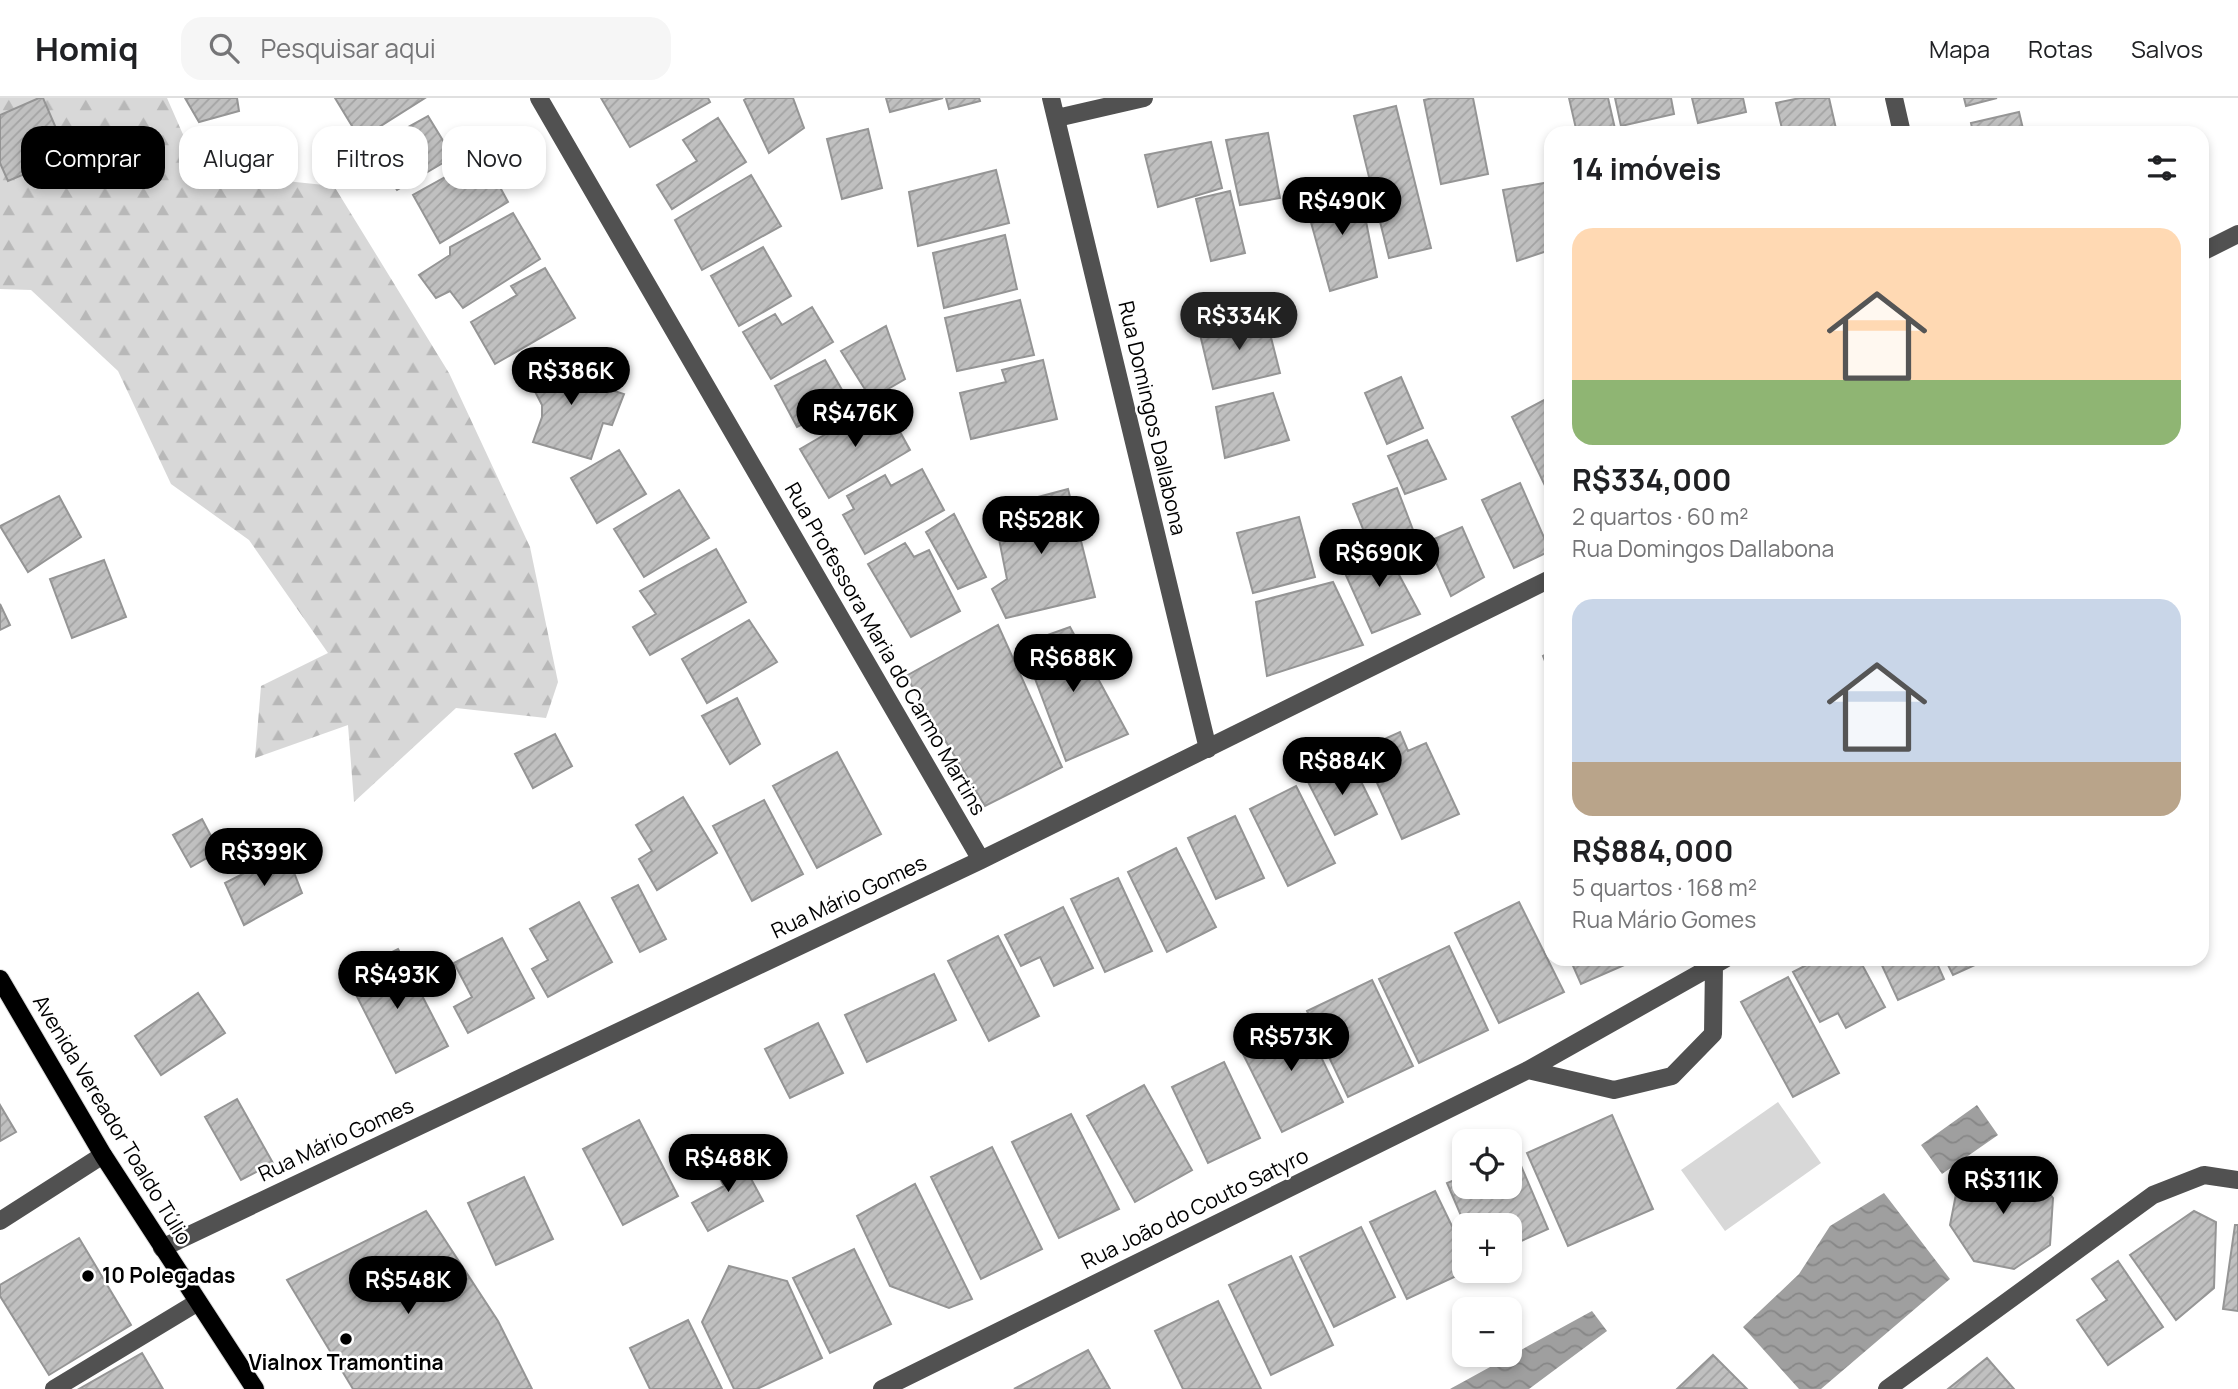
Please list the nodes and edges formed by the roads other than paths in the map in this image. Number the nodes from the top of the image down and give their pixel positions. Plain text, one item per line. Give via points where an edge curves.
1 (539, 98) edge
2 (1051, 98) edge
3 (1144, 98) edge
4 (1894, 98) edge
5 (1057, 118) junction
6 (1900, 126) edge
7 (2238, 233) edge
8 (2209, 248) edge
9 (1544, 582) edge
10 (1208, 749) junction
11 (981, 860) junction
12 (1712, 966) edge
13 (1719, 966) edge
14 (0, 979) edge
15 (1528, 1070) junction
16 (103, 1155) junction
17 (2238, 1180) edge
18 (0, 1221) edge
19 (162, 1248) junction
20 (198, 1302) junction
21 (915, 1382) edge
22 (54, 1389) edge
23 (255, 1389) edge
24 (882, 1389) edge
25 (1887, 1389) edge

1 - 11 street, Rua Professora Maria do Carmo Martins
2 - 5 street, Rua Domingos Dallabona
3 - 5 street
4 - 6 street
5 - 10 street, Rua Domingos Dallabona
7 - 8 street
9 - 10 street, Rua Mário Gomes
10 - 11 street, Rua Mário Gomes
11 - 19 street, Rua Mário Gomes
12 - 15 street, Rua João do Couto Satyro
13 - 15 street, Rua João do Couto Satyro via 1713,1034 1672,1076 1614,1090
14 - 16 main road, Avenida Vereador Toaldo Túlio
15 - 21 street, Rua João do Couto Satyro
16 - 18 street
16 - 19 main road, Avenida Vereador Toaldo Túlio
17 - 25 street via 2204,1175 2153,1195
19 - 20 main road, Avenida Vereador Toaldo Túlio
20 - 22 street
20 - 23 main road, Avenida Vereador Toaldo Túlio
21 - 24 street, Rua João do Couto Satyro

